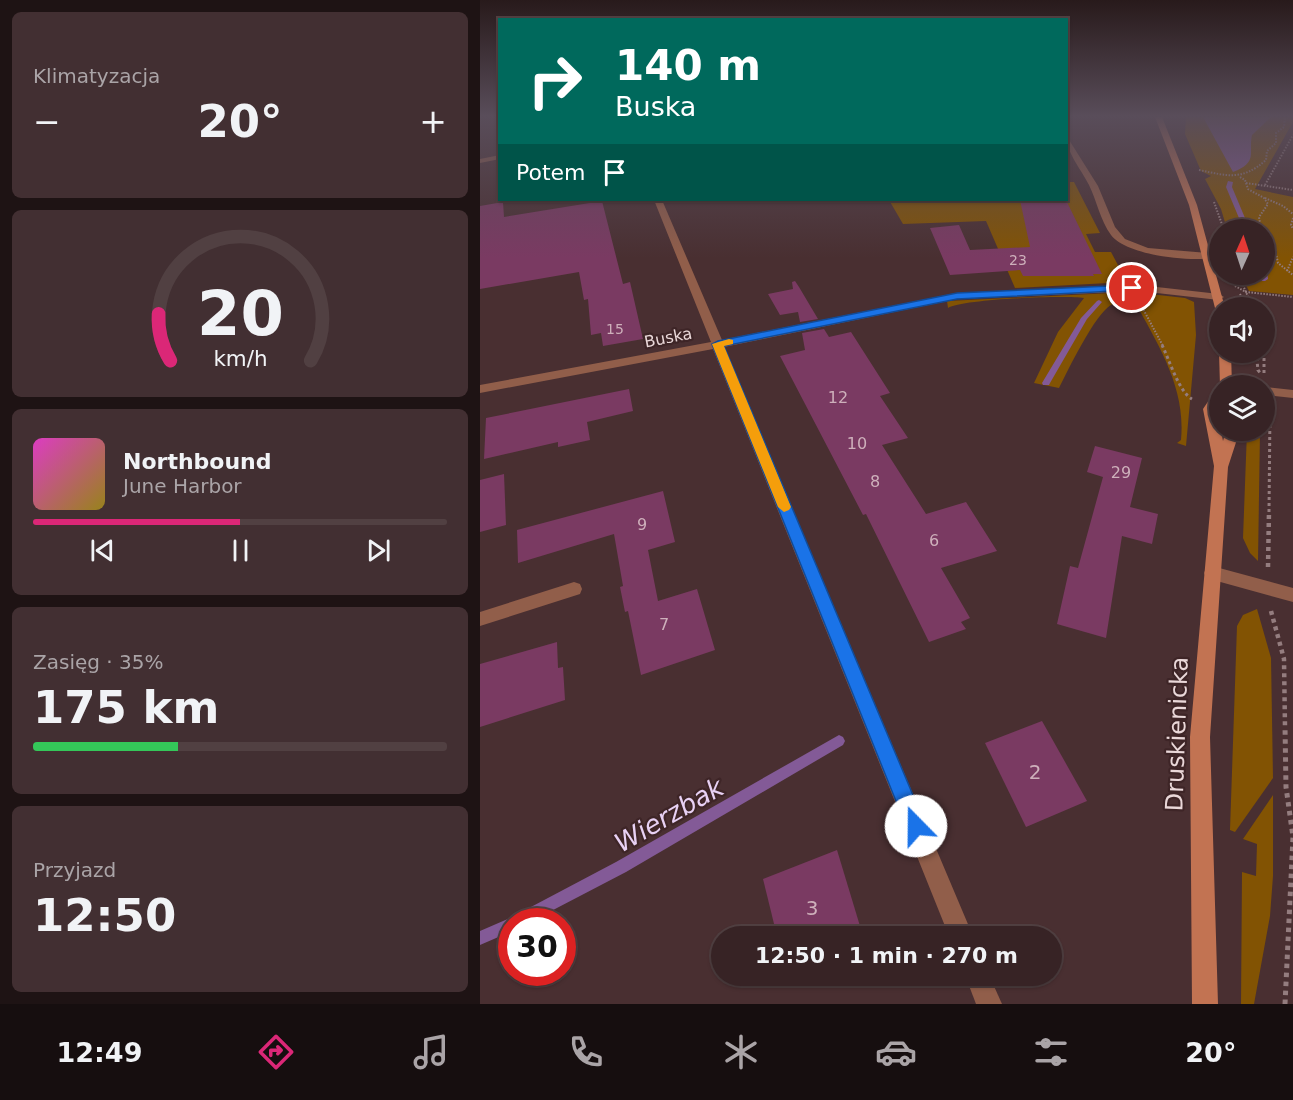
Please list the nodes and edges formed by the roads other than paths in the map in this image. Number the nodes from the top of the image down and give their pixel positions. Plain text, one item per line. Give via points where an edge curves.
1 (1081, 164) edge
2 (1177, 164) edge
3 (658, 201) edge
4 (1208, 256) junction
5 (1218, 297) edge
6 (1209, 300) edge
7 (718, 344) junction
8 (480, 389) edge
9 (1275, 392) edge
10 (1293, 394) edge
11 (1216, 441) edge
12 (1229, 441) edge
13 (1221, 467) junction
14 (1212, 573) junction
15 (574, 589) dead end
16 (1293, 594) edge
17 (480, 619) edge
18 (957, 926) edge
19 (982, 986) edge
20 (989, 1004) edge
21 (1205, 1004) edge

1 - 4 street via 1103,213 1128,245
2 - 4 street
3 - 7 street
4 - 5 street
6 - 7 street, Buska via 1132,288 957,296
7 - 8 street, Buska
7 - 18 street
9 - 10 street
11 - 13 street, Druskienicka
12 - 13 street, Druskienicka
13 - 14 street, Druskienicka
14 - 16 street
14 - 21 street, Druskienicka via 1200,737
15 - 17 street
19 - 20 street

